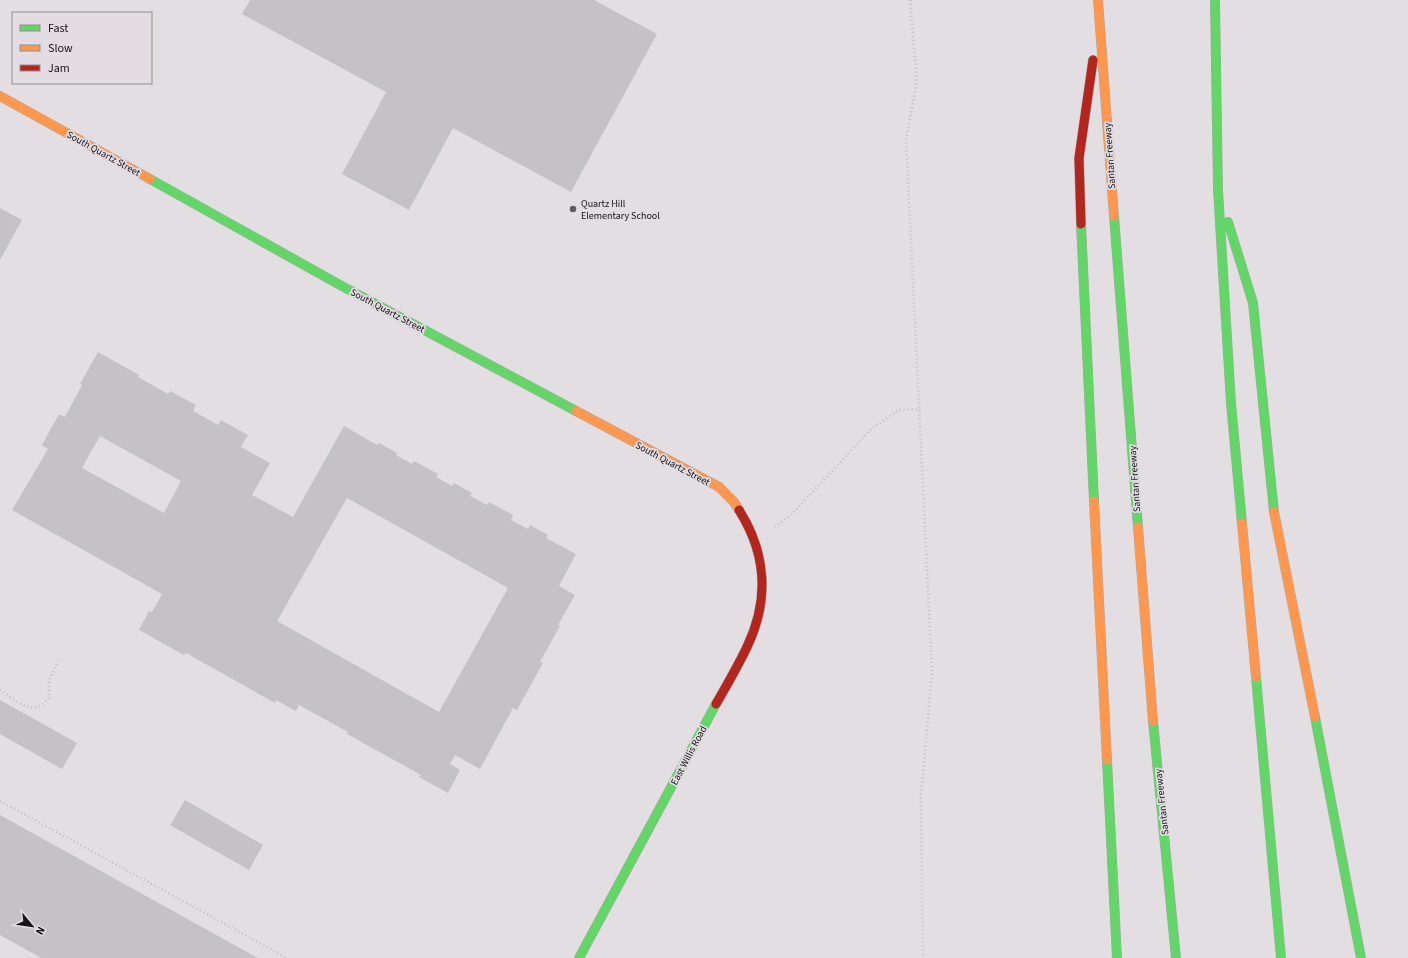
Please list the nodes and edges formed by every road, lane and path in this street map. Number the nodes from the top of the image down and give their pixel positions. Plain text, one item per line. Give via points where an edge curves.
1 (910, 0) edge
2 (1098, 0) edge
3 (1215, 0) edge
4 (1099, 21) junction
5 (0, 96) edge
6 (1218, 190) junction
7 (920, 409) junction
8 (756, 542) junction
9 (59, 659) dead end
10 (0, 690) edge
11 (0, 801) edge
12 (287, 958) edge
13 (579, 958) edge
14 (923, 958) edge
15 (1117, 958) edge
16 (1176, 958) edge
17 (1281, 958) edge
18 (1361, 958) edge

1 - 7 path via 917,82 906,140
2 - 4 main road, Santan Freeway
3 - 6 main road
4 - 15 main road via 1079,158
4 - 16 main road, Santan Freeway via 1151,702
5 - 8 main road, South Quartz Street via 383,308 719,487 744,516
6 - 17 main road via 1231,403
6 - 18 main road via 1253,302 1274,511
7 - 8 path via 899,410 871,429 792,514
7 - 14 path via 932,672 921,795
8 - 13 main road, East Willis Road via 762,583 761,603 752,634
9 - 10 path via 49,680 49,698 40,706 24,706
11 - 12 path

